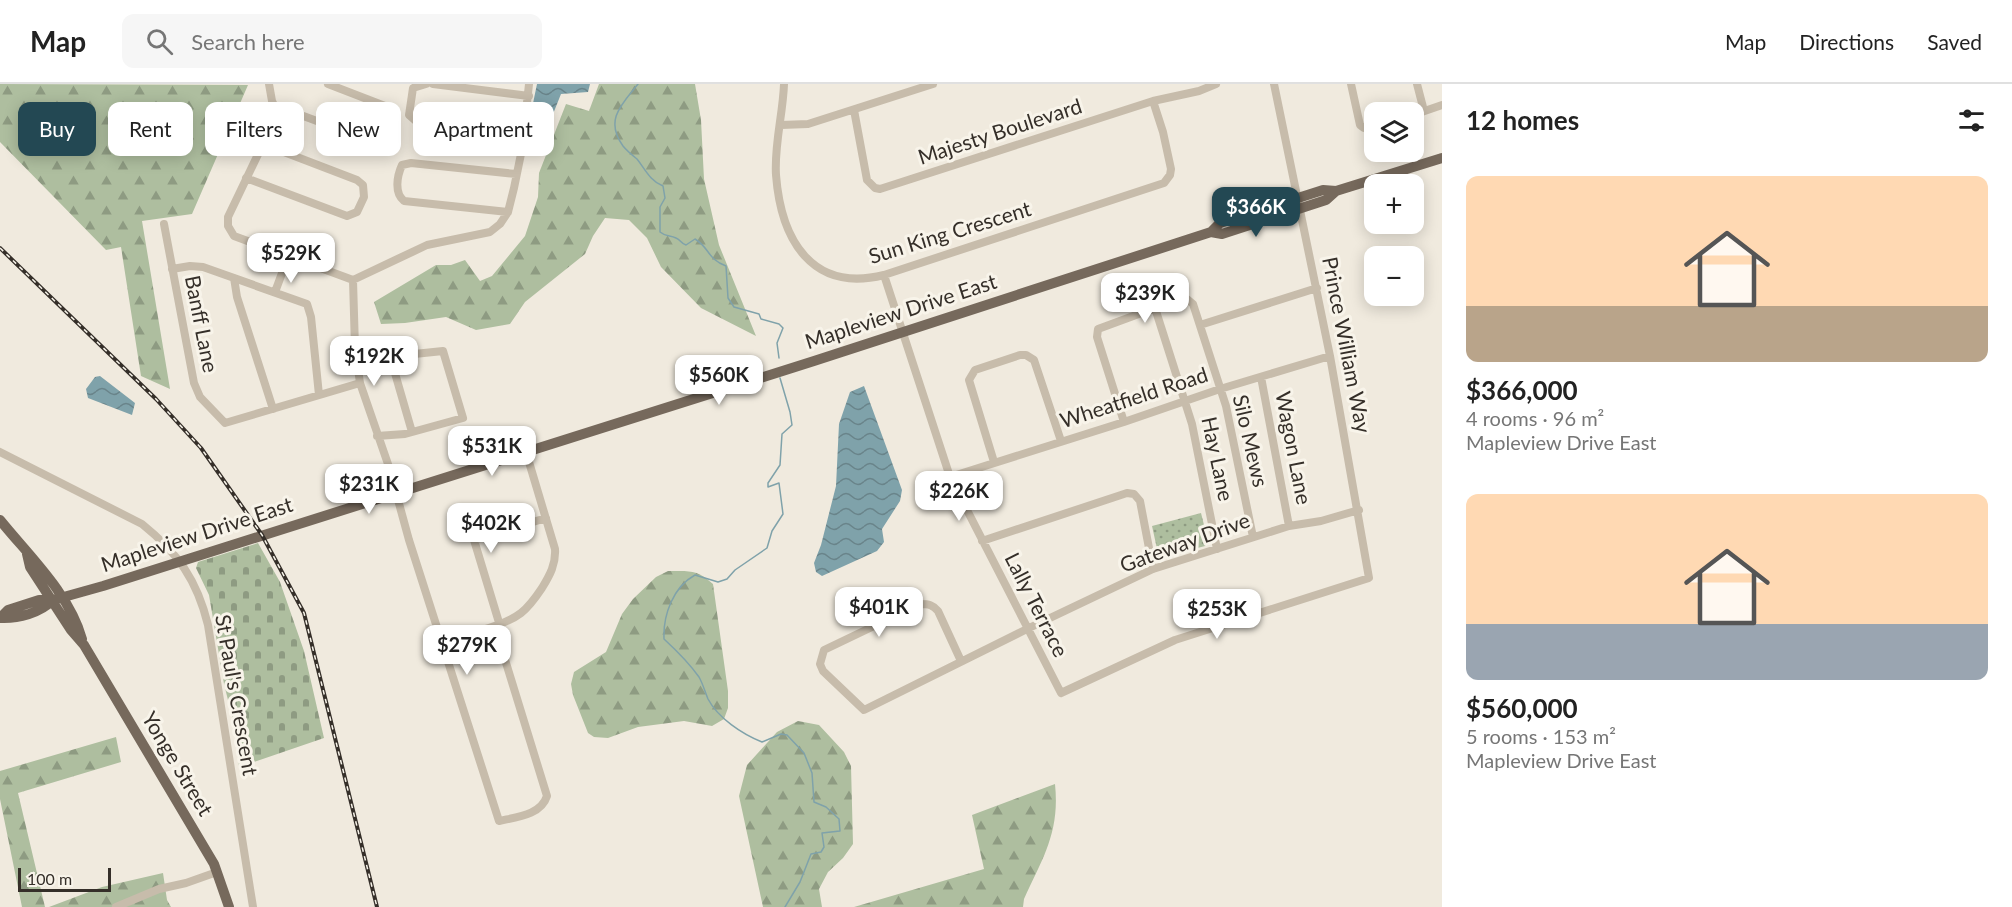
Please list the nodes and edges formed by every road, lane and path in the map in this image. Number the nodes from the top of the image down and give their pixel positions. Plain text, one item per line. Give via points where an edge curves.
1 (269, 84) edge
2 (328, 84) edge
3 (426, 84) edge
4 (433, 84) edge
5 (530, 84) edge
6 (784, 84) edge
7 (933, 84) edge
8 (1215, 84) edge
9 (1274, 84) edge
10 (1351, 84) edge
11 (1417, 84) edge
12 (529, 96) junction
13 (1153, 101) junction
14 (272, 102) edge
15 (528, 102) edge
16 (1442, 105) edge
17 (854, 110) junction
18 (1425, 111) joint
19 (304, 116) edge
20 (413, 118) edge
21 (780, 125) junction
22 (1364, 128) edge
23 (257, 156) edge
24 (294, 156) edge
25 (520, 156) edge
26 (1442, 158) edge
27 (516, 174) junction
28 (246, 178) junction
29 (1299, 203) junction
30 (508, 212) junction
31 (164, 224) dead end
32 (288, 257) junction
33 (172, 269) junction
34 (884, 275) junction
35 (234, 278) junction
36 (353, 280) junction
37 (1317, 288) junction
38 (275, 292) junction
39 (1155, 308) junction
40 (1200, 325) junction
41 (902, 331) junction
42 (390, 356) junction
43 (1330, 356) junction
44 (357, 360) junction
45 (1261, 377) junction
46 (360, 382) junction
47 (1220, 389) junction
48 (319, 395) junction
49 (1185, 401) junction
50 (273, 409) junction
51 (1124, 422) junction
52 (412, 432) junction
53 (377, 436) junction
54 (1061, 441) junction
55 (0, 452) edge
56 (526, 452) junction
57 (994, 462) junction
58 (951, 477) junction
59 (395, 493) junction
60 (1359, 510) junction
61 (546, 518) junction
62 (0, 520) edge
63 (1289, 526) junction
64 (1253, 537) junction
65 (982, 541) junction
66 (1217, 549) junction
67 (179, 561) junction
68 (1153, 569) junction
69 (57, 599) junction
70 (0, 618) edge
71 (498, 624) junction
72 (1029, 628) junction
73 (443, 641) junction
74 (961, 661) junction
75 (1061, 693) joint
76 (217, 872) junction
77 (117, 907) edge
78 (229, 907) edge
79 (253, 907) edge

1 - 14 street
2 - 19 street via 385,106 382,129 365,139
3 - 20 street via 413,88 409,115
4 - 12 street
5 - 12 street
6 - 21 street, Sun King Crescent
7 - 17 street
8 - 13 street, Majesty Boulevard
9 - 29 street, Prince William Way
10 - 22 street
11 - 18 street
12 - 15 street
13 - 17 street, Majesty Boulevard via 880,189 867,180
13 - 34 street, Sun King Crescent via 1171,169 1164,183
16 - 18 street
17 - 21 street via 808,124
21 - 34 street, Sun King Crescent via 776,177 793,243 815,266 835,276 860,279
23 - 28 street
24 - 28 street via 363,185 357,212 347,216
25 - 27 street
26 - 29 main road, Mapleview Drive East via 1336,191 1326,200
27 - 30 street
27 - 30 street via 411,163 402,165 400,171 397,188 404,201
28 - 32 street via 228,217 228,226 234,236
29 - 37 street, Prince William Way
29 - 41 main road, Mapleview Drive East via 1222,234 1210,232
30 - 36 street via 490,232 427,245
31 - 33 street, Banff Lane
32 - 36 street
32 - 38 street
33 - 35 street via 197,266
33 - 50 street, Banff Lane via 200,398 225,423
34 - 41 street, Lally Terrace
35 - 38 street
35 - 50 street
36 - 44 street
37 - 40 street
37 - 43 street, Prince William Way
38 - 48 street via 309,307
39 - 40 street, Silo Mews via 1187,299 1193,304
39 - 49 street, Hay Lane
39 - 51 street via 1097,331
40 - 47 street, Silo Mews
41 - 56 main road, Mapleview Drive East
41 - 58 street, Lally Terrace
42 - 44 street
42 - 52 street
42 - 52 street via 443,351 463,418
43 - 45 street, Wheatfield Road
43 - 60 street, Prince William Way
44 - 46 street
45 - 47 street, Wheatfield Road
45 - 63 street, Wagon Lane
46 - 48 street, Banff Lane
46 - 53 street
47 - 49 street, Wheatfield Road
47 - 64 street, Silo Mews
48 - 50 street, Banff Lane
49 - 51 street, Wheatfield Road
49 - 66 street, Hay Lane
51 - 54 street, Wheatfield Road
52 - 53 street
53 - 59 street
54 - 57 street, Wheatfield Road
54 - 57 street via 1034,360 1020,355 975,370 969,376
55 - 67 street, St Paul's Crescent via 128,515
56 - 59 main road, Mapleview Drive East
56 - 61 street
57 - 58 street, Wheatfield Road
58 - 65 street, Lally Terrace
59 - 67 main road, Mapleview Drive East
59 - 73 street
60 - 63 street, Gateway Drive
60 - 75 street, Prince William Way via 1369,578 1175,640
61 - 71 street via 555,549 549,577 531,604
61 - 71 street via 474,540
62 - 69 main road, Yonge Street via 38,563
63 - 64 street, Gateway Drive
64 - 66 street, Gateway Drive
65 - 68 street via 1127,493 1134,494 1140,501
65 - 72 street, Lally Terrace
66 - 68 street, Gateway Drive
67 - 69 main road, Mapleview Drive East
67 - 79 street, St Paul's Crescent via 187,569 208,625
68 - 72 street, Gateway Drive
69 - 70 main road, Mapleview Drive East via 44,608 10,619
69 - 76 main road, Yonge Street via 79,627 84,645
71 - 73 street
71 - 73 street via 504,639 503,653 547,796 537,810 499,821
72 - 74 street, Gateway Drive
72 - 75 street, Lally Terrace
74 - 74 street, Gateway Drive via 938,611 934,606 920,604 824,650 820,664 864,710
76 - 77 street via 159,889
76 - 78 main road, Yonge Street

